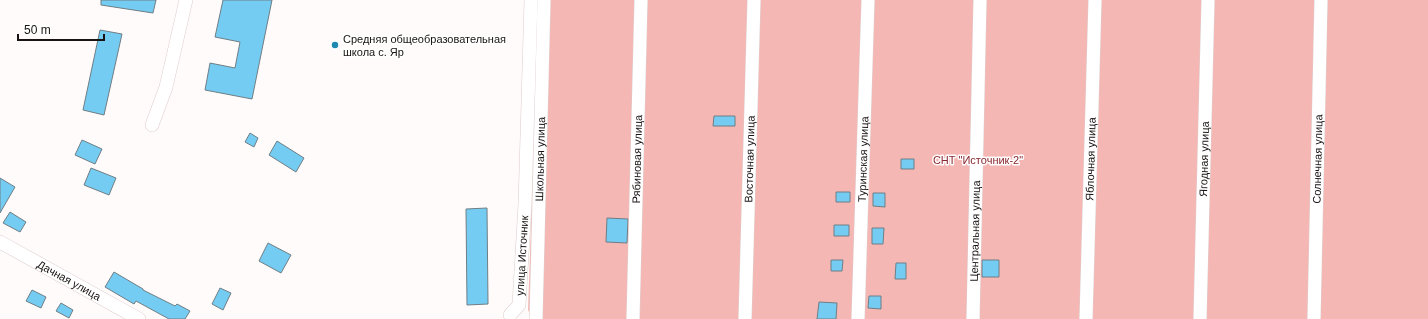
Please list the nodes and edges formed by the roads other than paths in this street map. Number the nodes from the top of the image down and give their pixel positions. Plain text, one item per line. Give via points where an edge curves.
1 (186, 0) edge
2 (531, 0) edge
3 (544, 0) edge
4 (641, 0) edge
5 (754, 0) edge
6 (868, 0) edge
7 (980, 0) edge
8 (1095, 0) edge
9 (1208, 0) edge
10 (1321, 0) edge
11 (152, 126) dead end
12 (0, 242) edge
13 (510, 315) dead end
14 (139, 319) edge
15 (536, 319) edge
16 (633, 319) edge
17 (745, 319) edge
18 (858, 319) edge
19 (973, 319) edge
20 (1086, 319) edge
21 (1200, 319) edge
22 (1314, 319) edge

1 - 11 street via 166,87
2 - 13 street, улица Источник via 525,204 519,305
3 - 15 street, Школьная улица
4 - 16 street, Рябиновая улица
5 - 17 street, Восточная улица
6 - 18 street, Туринская улица
7 - 19 street, Центральная улица
8 - 20 street, Яблочная улица
9 - 21 street, Ягодная улица
10 - 22 street, Солнечная улица
12 - 14 street, Дачная улица

